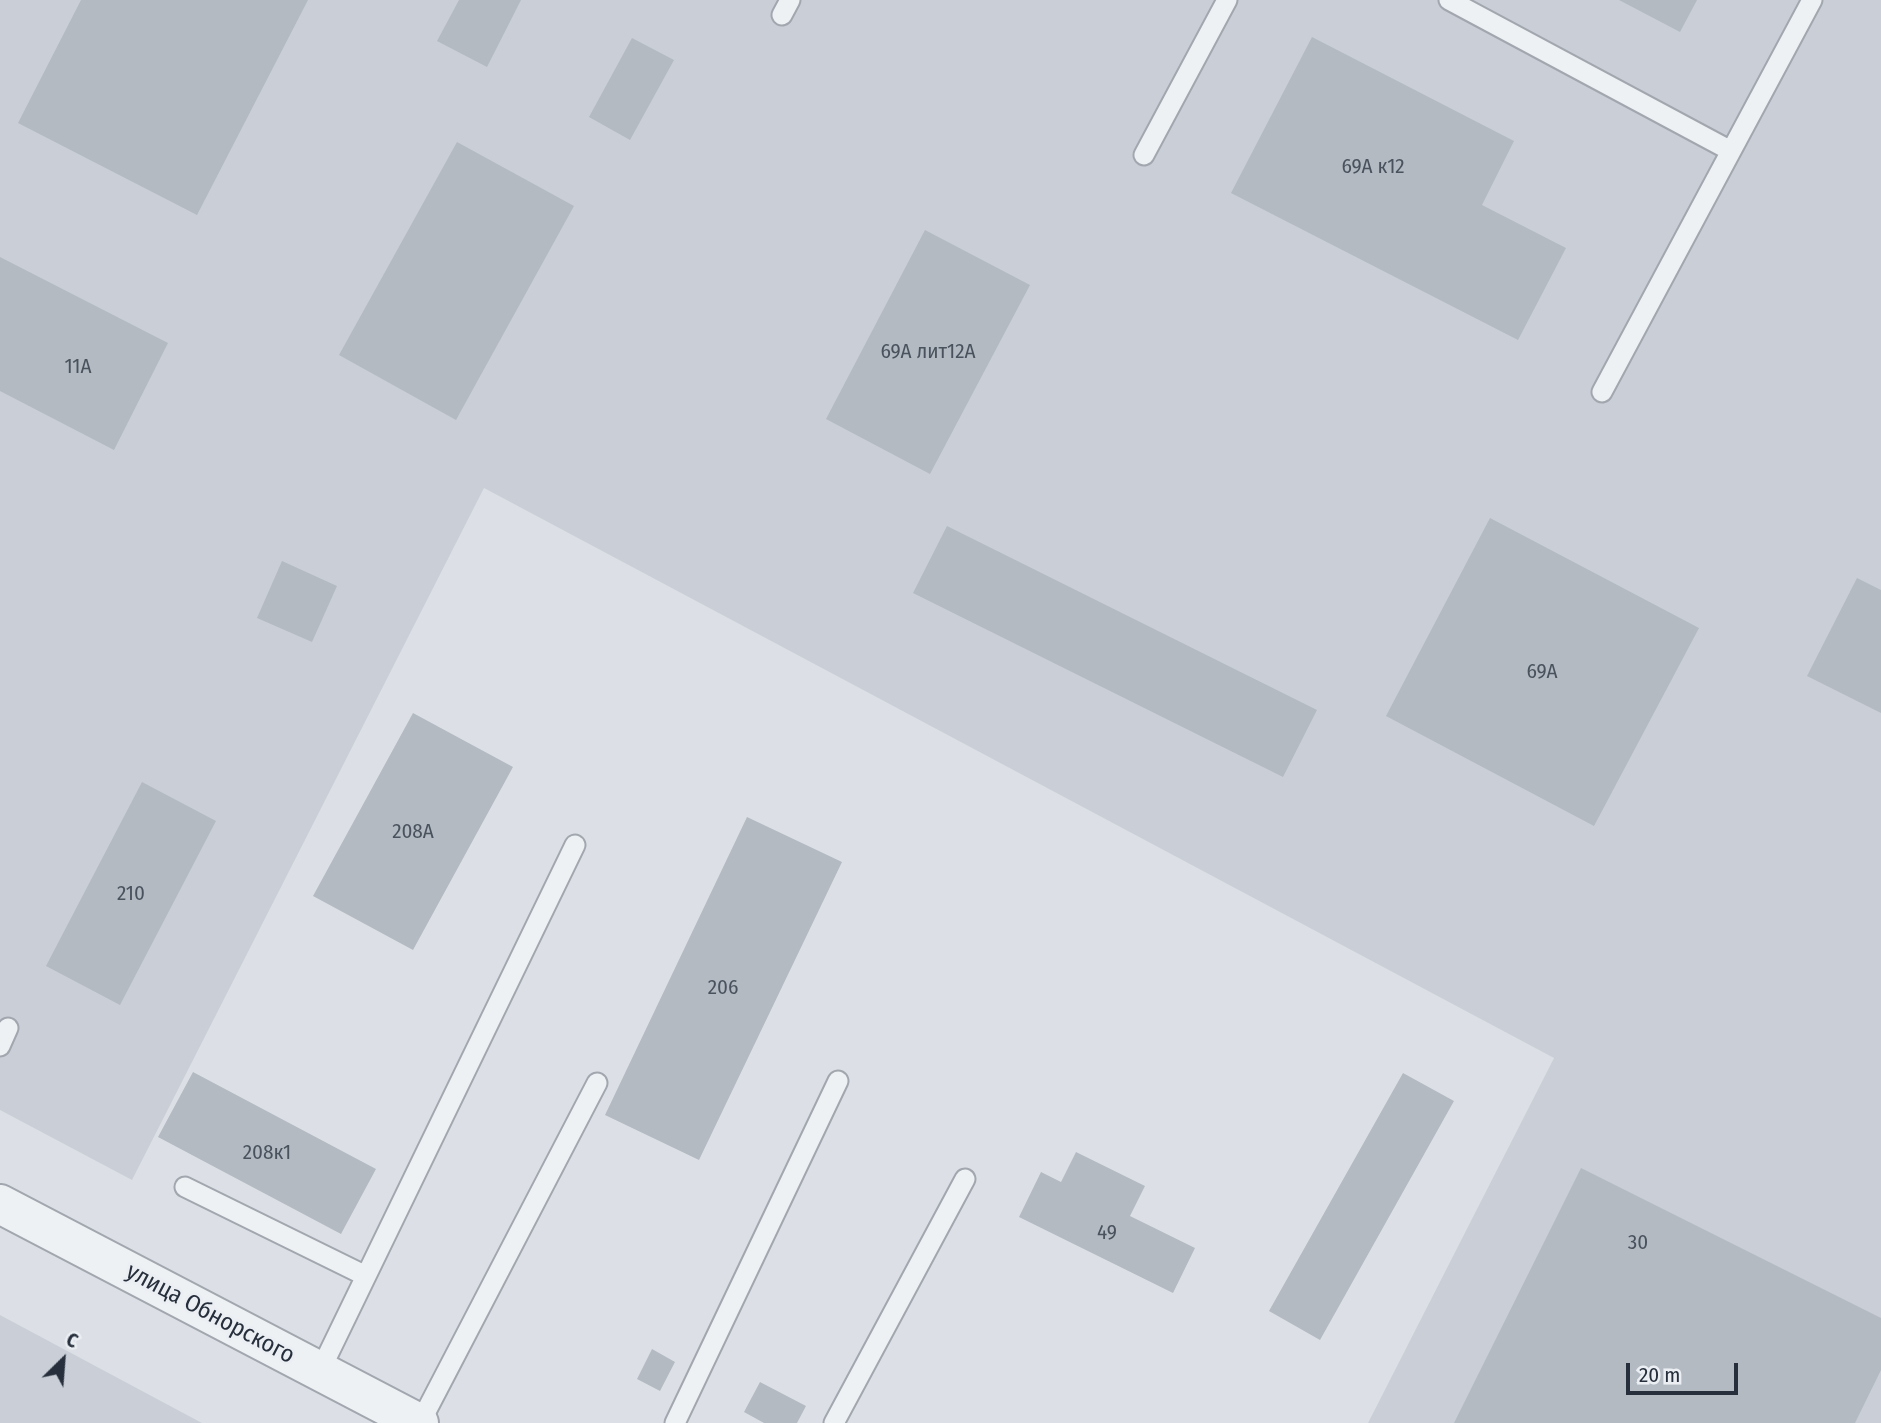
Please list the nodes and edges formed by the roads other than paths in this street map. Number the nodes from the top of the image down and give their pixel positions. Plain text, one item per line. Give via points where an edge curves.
1 (1227, 0) edge
2 (1448, 0) edge
3 (1812, 0) edge
4 (1731, 151) junction
5 (1144, 155) dead end
6 (1602, 392) dead end
7 (575, 845) dead end
8 (838, 1081) dead end
9 (597, 1083) dead end
10 (965, 1179) dead end
11 (185, 1188) dead end
12 (0, 1204) edge
13 (366, 1276) junction
14 (320, 1371) junction
15 (420, 1423) edge
16 (676, 1423) edge
17 (834, 1423) edge

1 - 5 lane
2 - 4 lane
3 - 4 lane
4 - 6 lane
7 - 13 lane
8 - 16 lane
9 - 15 lane
10 - 17 lane
11 - 13 lane
12 - 14 street, улица Обнорского
13 - 14 lane
14 - 15 street, улица Обнорского

